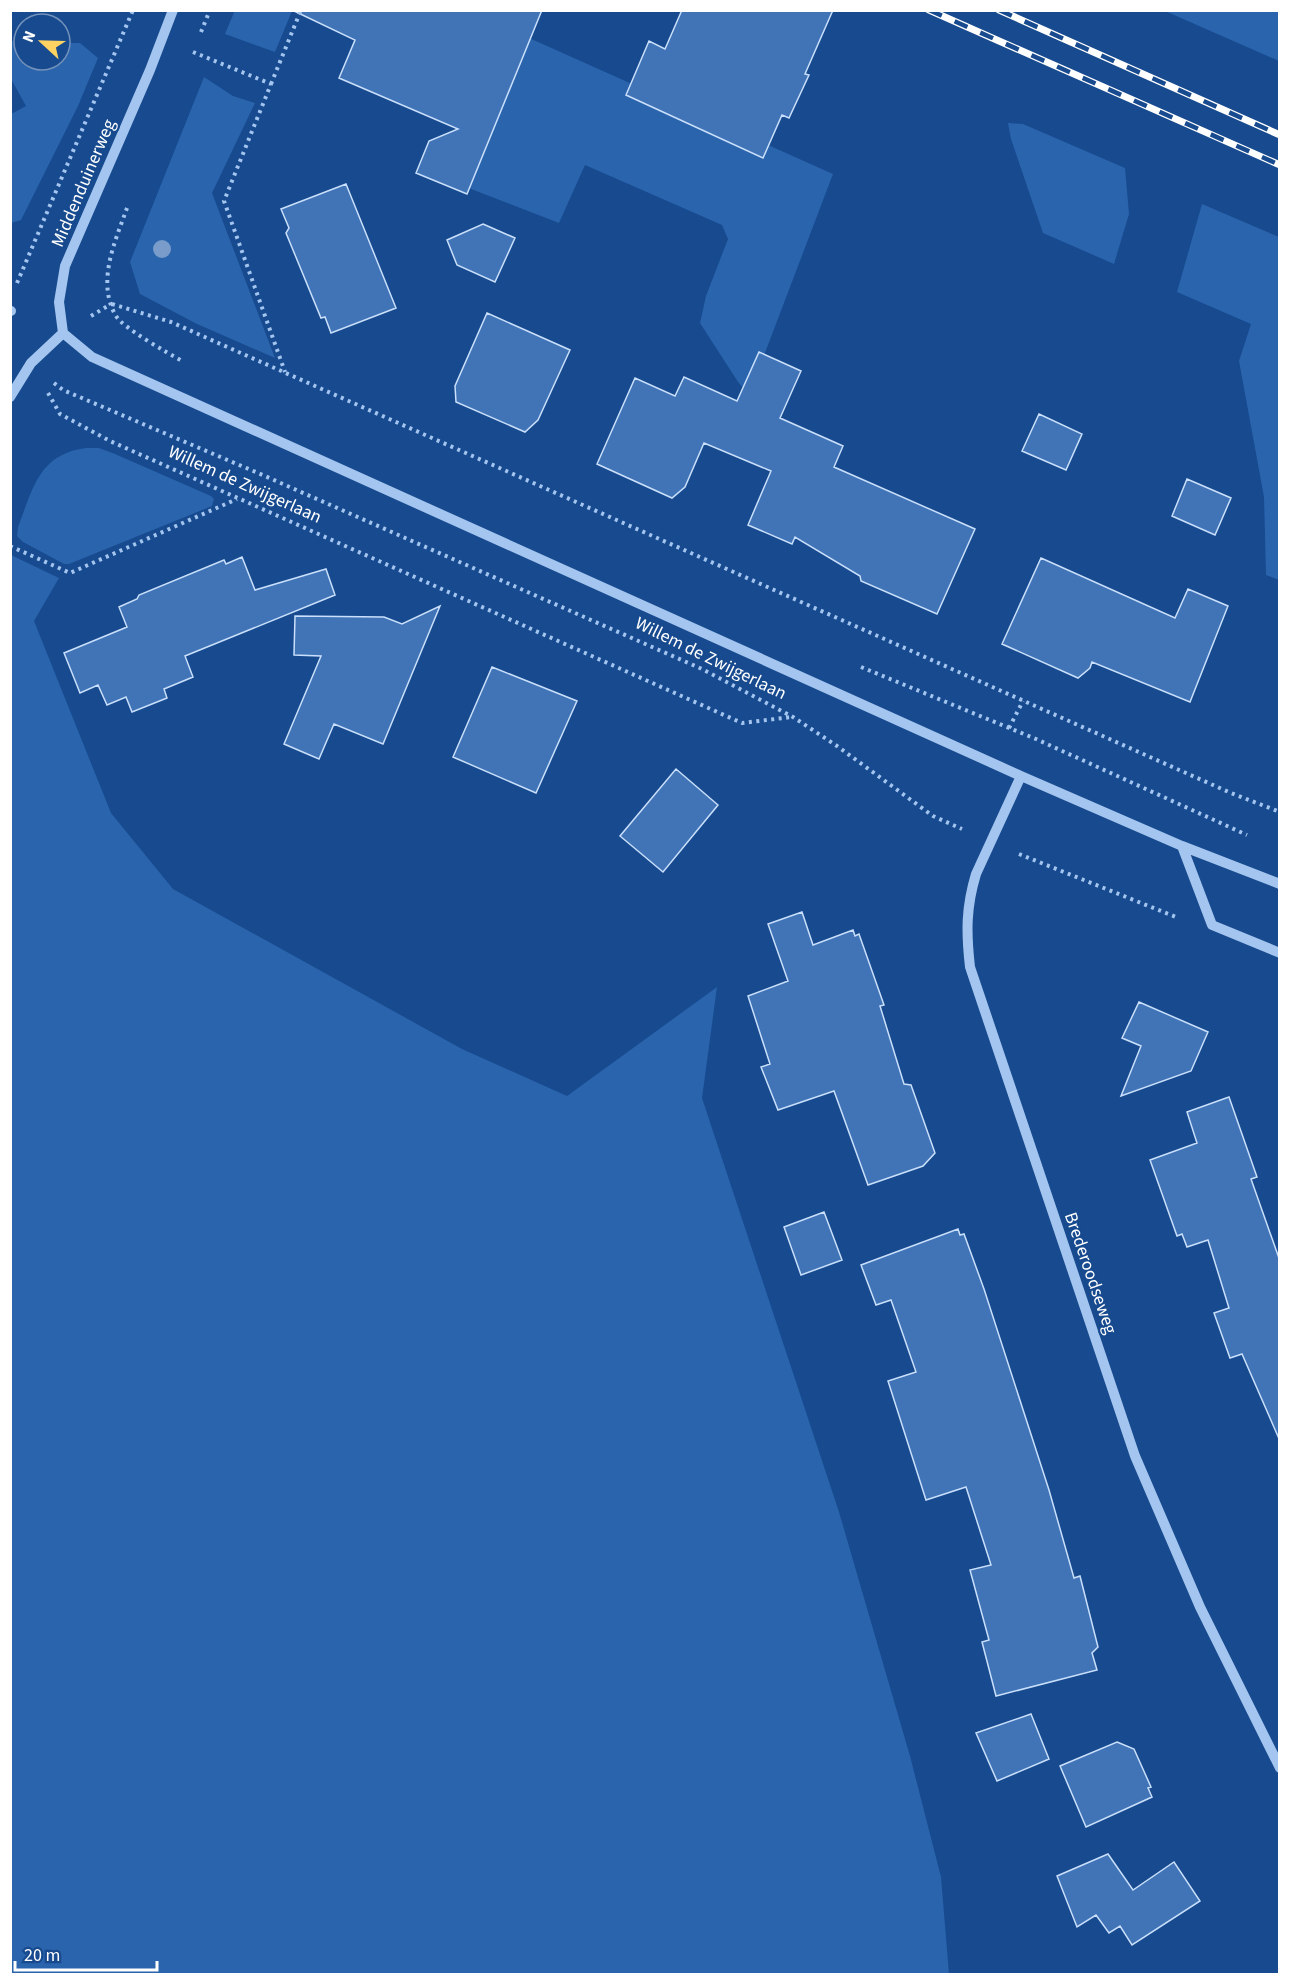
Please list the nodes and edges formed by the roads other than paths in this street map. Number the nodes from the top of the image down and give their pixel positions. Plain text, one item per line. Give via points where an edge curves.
1 (173, 10) edge
2 (63, 333) junction
3 (10, 397) edge
4 (1021, 776) junction
5 (1182, 846) junction
6 (1280, 884) edge
7 (1280, 953) edge
8 (1280, 1768) edge

1 - 2 street, Middenduinerweg via 65,266 59,302
2 - 3 street via 32,363
2 - 4 street, Willem de Zwijgerlaan via 92,357
4 - 5 street, Willem de Zwijgerlaan
4 - 8 street, Brederoodseweg via 971,891 966,939 970,967 1136,1456 1200,1607
5 - 6 street, Willem de Zwijgerlaan
5 - 7 street via 1212,926

